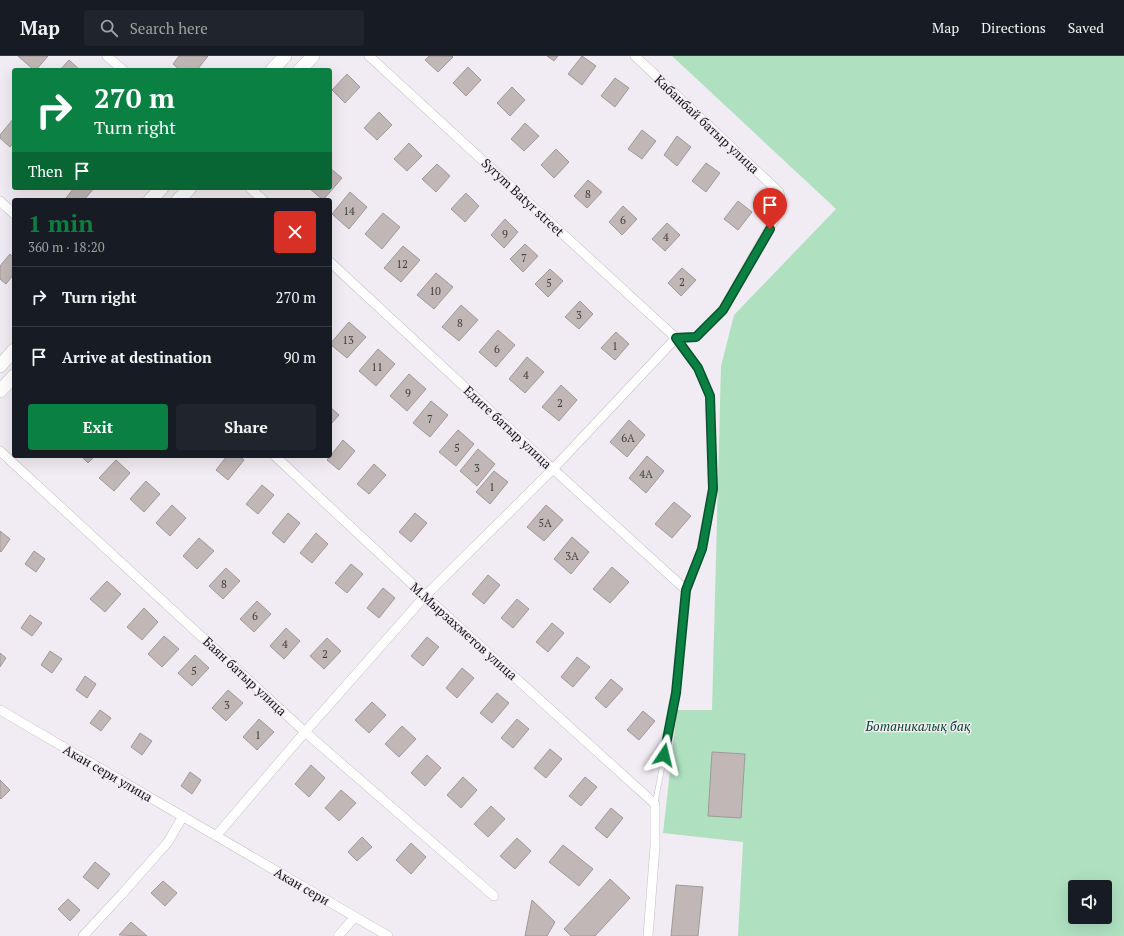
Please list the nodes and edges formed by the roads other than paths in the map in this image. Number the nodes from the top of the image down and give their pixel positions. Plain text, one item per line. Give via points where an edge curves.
1 (107, 56) edge
2 (284, 56) edge
3 (313, 56) edge
4 (369, 56) edge
5 (635, 56) edge
6 (120, 68) edge
7 (274, 68) edge
8 (302, 68) edge
9 (160, 190) edge
10 (188, 190) edge
11 (252, 190) edge
12 (152, 198) edge
13 (180, 198) edge
14 (261, 198) edge
15 (0, 201) edge
16 (12, 212) edge
17 (332, 264) edge
18 (676, 338) junction
19 (12, 352) edge
20 (0, 366) edge
21 (12, 378) edge
22 (0, 391) edge
23 (0, 451) edge
24 (277, 458) edge
25 (553, 469) junction
26 (686, 590) junction
27 (425, 596) junction
28 (0, 710) edge
29 (305, 732) junction
30 (655, 804) junction
31 (183, 816) junction
32 (216, 836) junction
33 (494, 896) dead end
34 (355, 917) junction
35 (83, 936) edge
36 (338, 936) edge
37 (388, 936) edge
38 (648, 936) edge

1 - 6 street
2 - 7 street
3 - 8 street
4 - 18 street, Syrym Batyr street
5 - 18 street, Кабанбай батыр улица via 779,192 781,204 778,215 723,310 696,337
9 - 12 street
10 - 13 street
11 - 14 street
15 - 16 street
17 - 25 street, Едиге батыр улица
18 - 25 street
18 - 26 lane via 698,368 710,396 713,489 702,549
19 - 20 street
21 - 22 street
23 - 29 street, Баян батыр улица
24 - 27 street, М.Мырзахметов улица
25 - 26 street, Едиге батыр улица
25 - 27 street
26 - 30 lane via 676,693
27 - 29 street
27 - 30 street, М.Мырзахметов улица
28 - 31 street, Акан сери улица
29 - 32 street
29 - 33 street, Баян батыр улица
30 - 38 street via 655,846
31 - 32 street, Акан сери улица
31 - 35 street via 168,842
32 - 34 street, Акан сери
34 - 36 street
34 - 37 street, Акан сери

